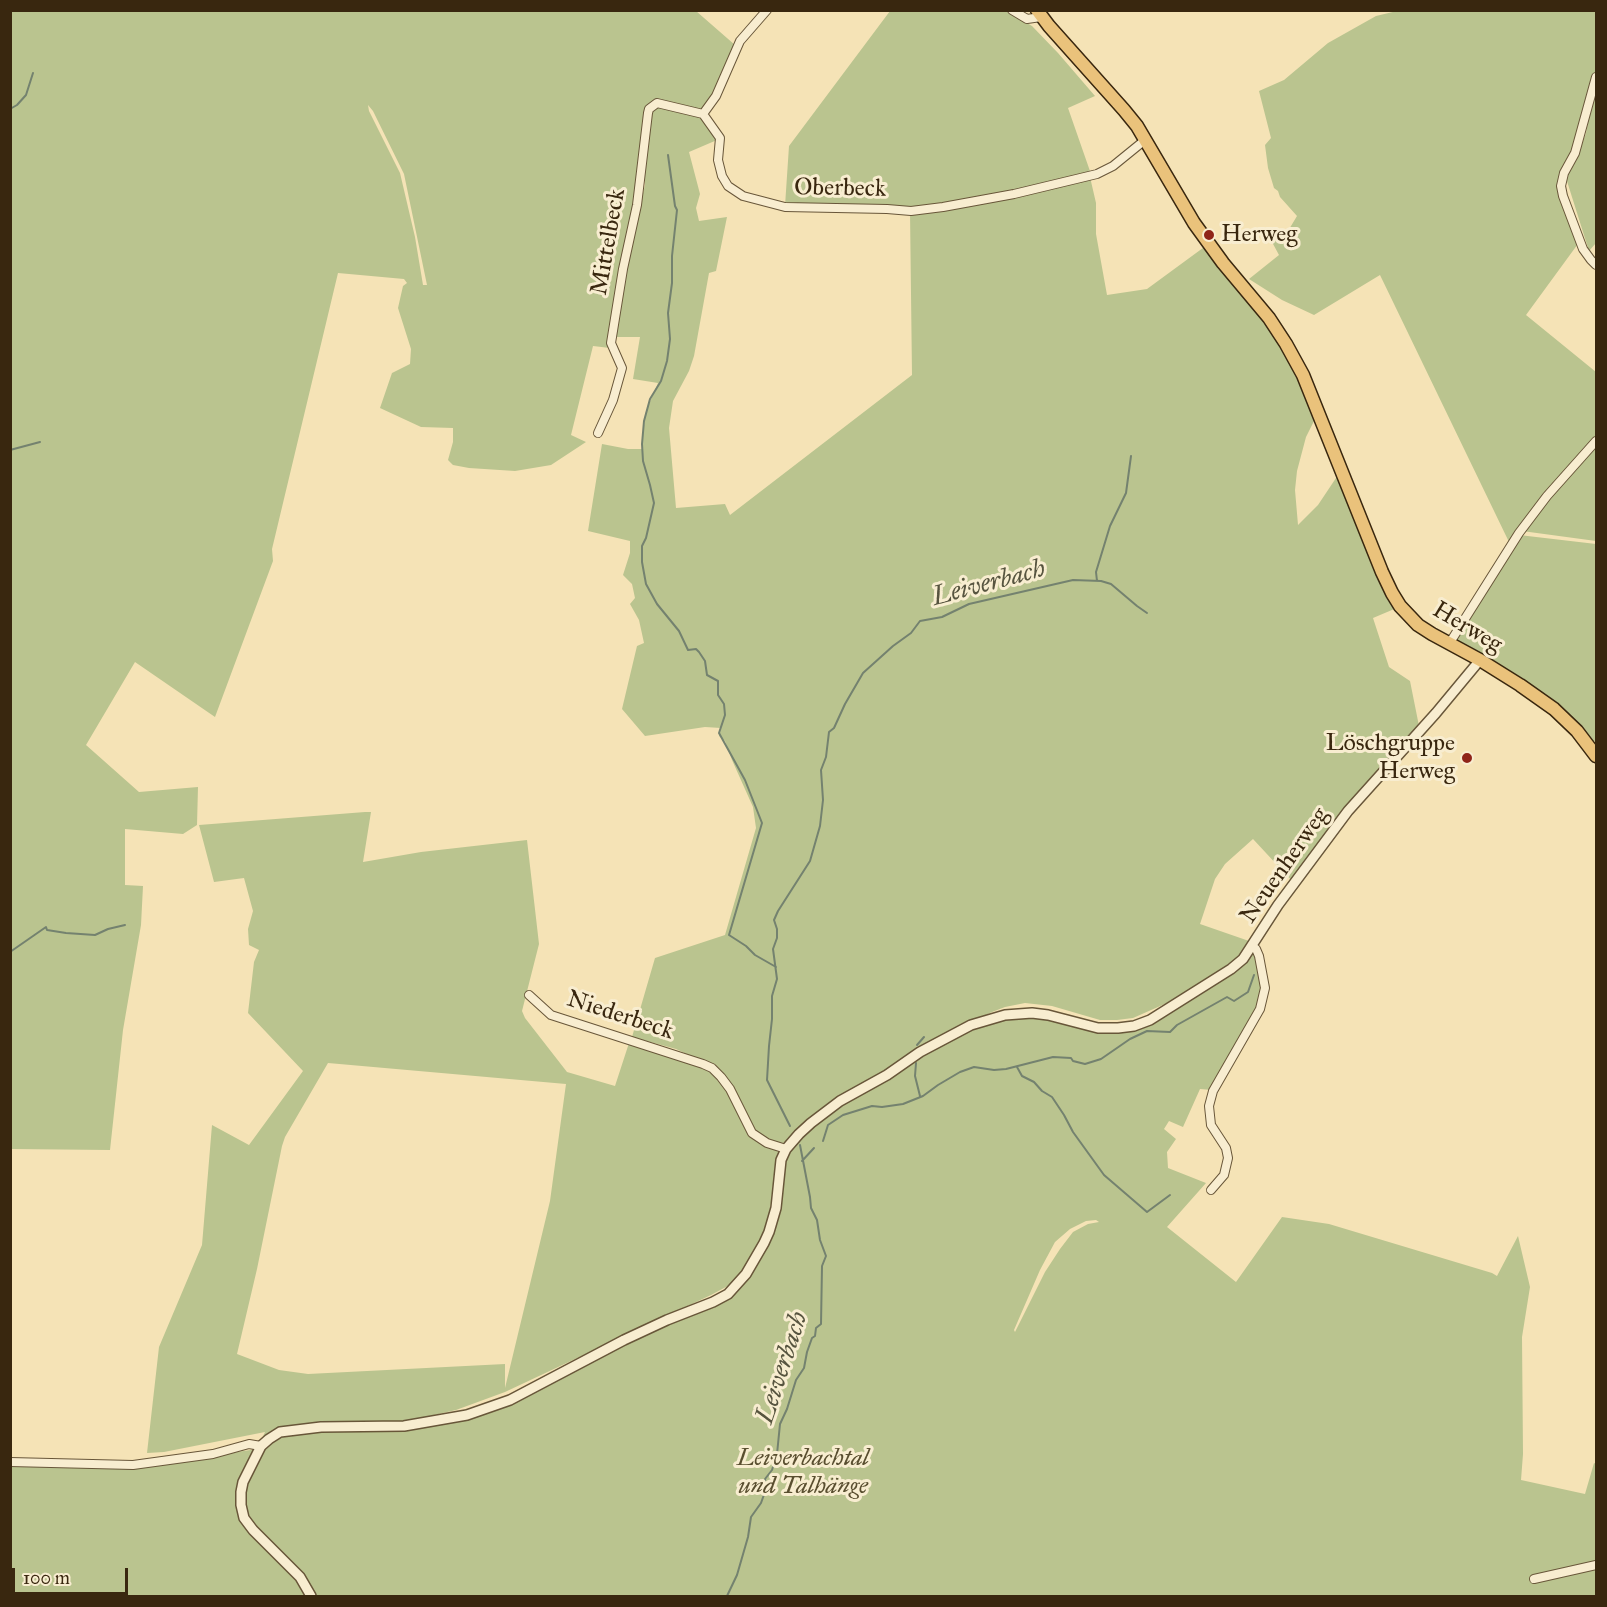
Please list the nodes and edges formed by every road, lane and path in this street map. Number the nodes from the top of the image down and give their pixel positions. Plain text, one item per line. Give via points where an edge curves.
1 (767, 10) edge
2 (1012, 10) edge
3 (1039, 14) edge
4 (1596, 77) edge
5 (702, 114) junction
6 (1145, 140) junction
7 (1596, 265) edge
8 (598, 433) dead end
9 (1596, 441) edge
10 (1449, 644) junction
11 (1480, 660) junction
12 (1591, 742) edge
13 (1596, 756) edge
14 (1252, 946) junction
15 (529, 995) dead end
16 (786, 1149) junction
17 (1211, 1190) dead end
18 (261, 1446) junction
19 (10, 1462) edge
20 (1596, 1565) edge
21 (1534, 1578) dead end
22 (310, 1596) edge

1 - 5 street via 740,41 716,96
2 - 3 street via 1027,19
3 - 6 main road, Herweg via 1124,110
4 - 7 street via 1575,153 1561,186 1583,249
5 - 6 street, Oberbeck via 720,138 718,160 728,186 743,196 785,207 911,211 970,203 1097,174
5 - 8 street, Mittelbeck via 657,103 648,113 637,205 611,343 622,368
6 - 10 main road, Herweg via 1199,230 1269,318 1303,375 1392,593 1418,625
9 - 10 street via 1519,532
10 - 11 main road, Herweg
11 - 12 main road, Herweg via 1554,709
11 - 14 street, Neuenherweg via 1348,811
12 - 13 main road, Herweg
14 - 16 street via 1231,969 1134,1026 1098,1028 1032,1013 1005,1015 971,1025 840,1101
14 - 17 street, Neuenherweg via 1259,956 1265,988 1260,1009 1213,1091 1209,1106 1211,1125 1228,1158 1224,1175
15 - 16 street, Niederbeck via 551,1015 712,1068 730,1089 752,1133
16 - 18 street via 769,1232 753,1264 728,1294 624,1340 510,1400 466,1415 404,1426 321,1427 280,1432
18 - 19 street via 249,1444 213,1454 133,1465
18 - 22 street via 243,1482 244,1518 300,1577
20 - 21 street

